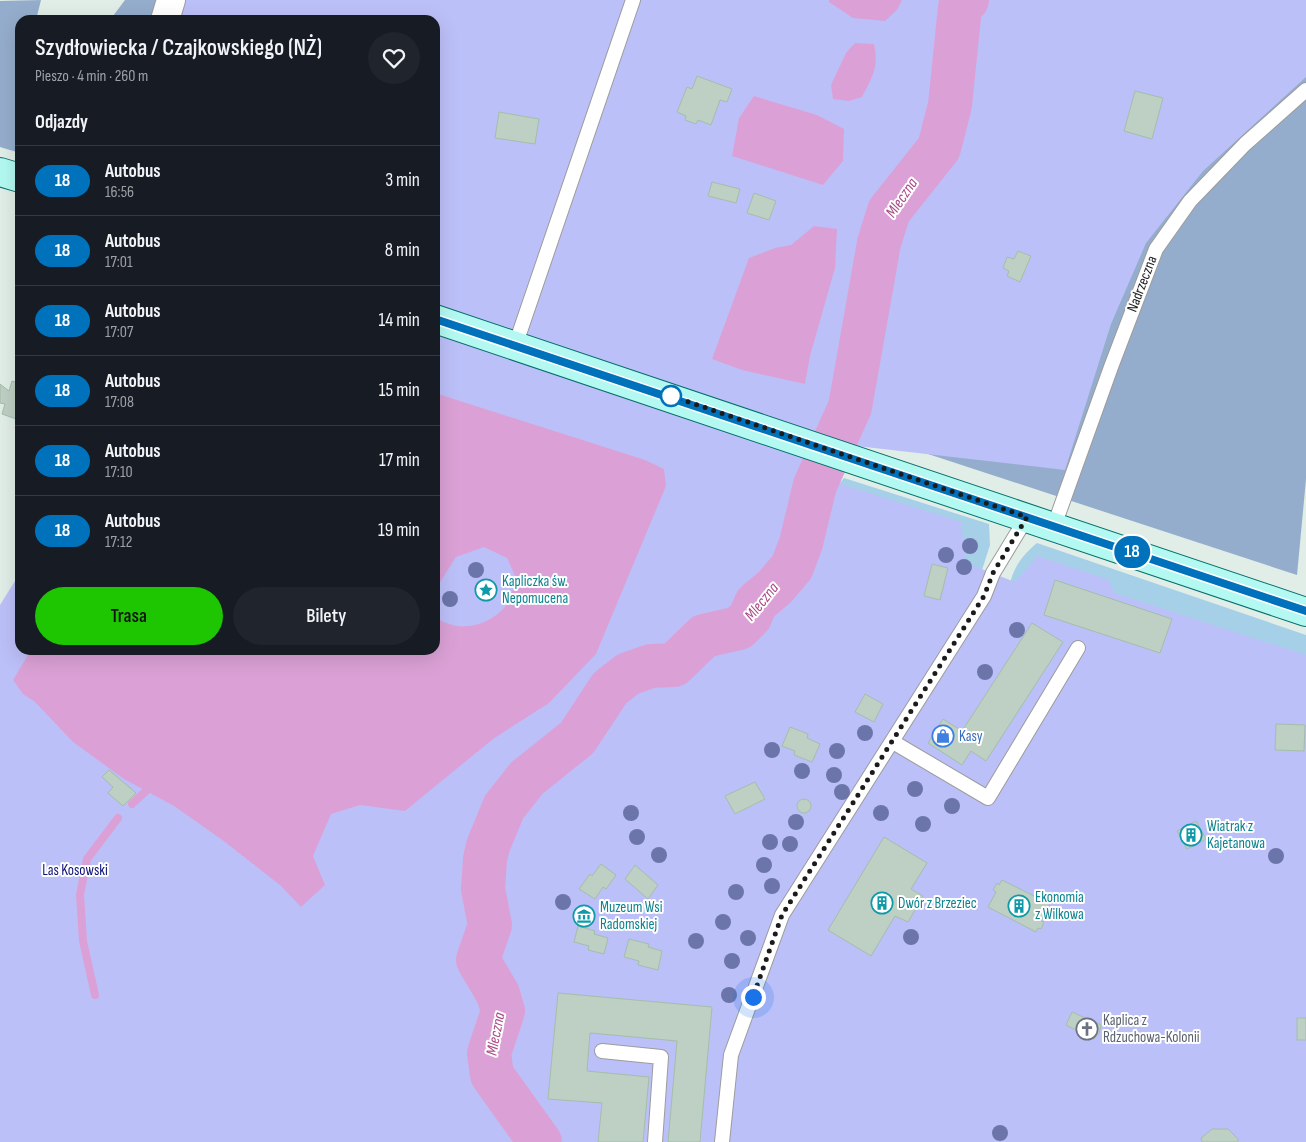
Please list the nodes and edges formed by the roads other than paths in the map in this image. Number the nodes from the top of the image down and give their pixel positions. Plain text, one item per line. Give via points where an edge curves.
1 (171, 0) edge
2 (634, 0) edge
3 (166, 15) edge
4 (1306, 90) edge
5 (0, 172) edge
6 (15, 176) edge
7 (440, 321) edge
8 (515, 346) junction
9 (1027, 517) junction
10 (1054, 526) junction
11 (1306, 612) edge
12 (1078, 648) dead end
13 (893, 742) junction
14 (602, 1051) dead end
15 (655, 1142) edge
16 (722, 1142) edge

1 - 3 street
2 - 8 lane
4 - 10 lane, Nadrzeczna via 1245,144 1190,200 1156,249
5 - 6 street
7 - 8 street
8 - 9 street
9 - 10 street
9 - 13 lane via 993,573 984,596
10 - 11 street
12 - 13 lane via 988,798
13 - 16 lane via 782,915 731,1055
14 - 15 lane via 661,1057

